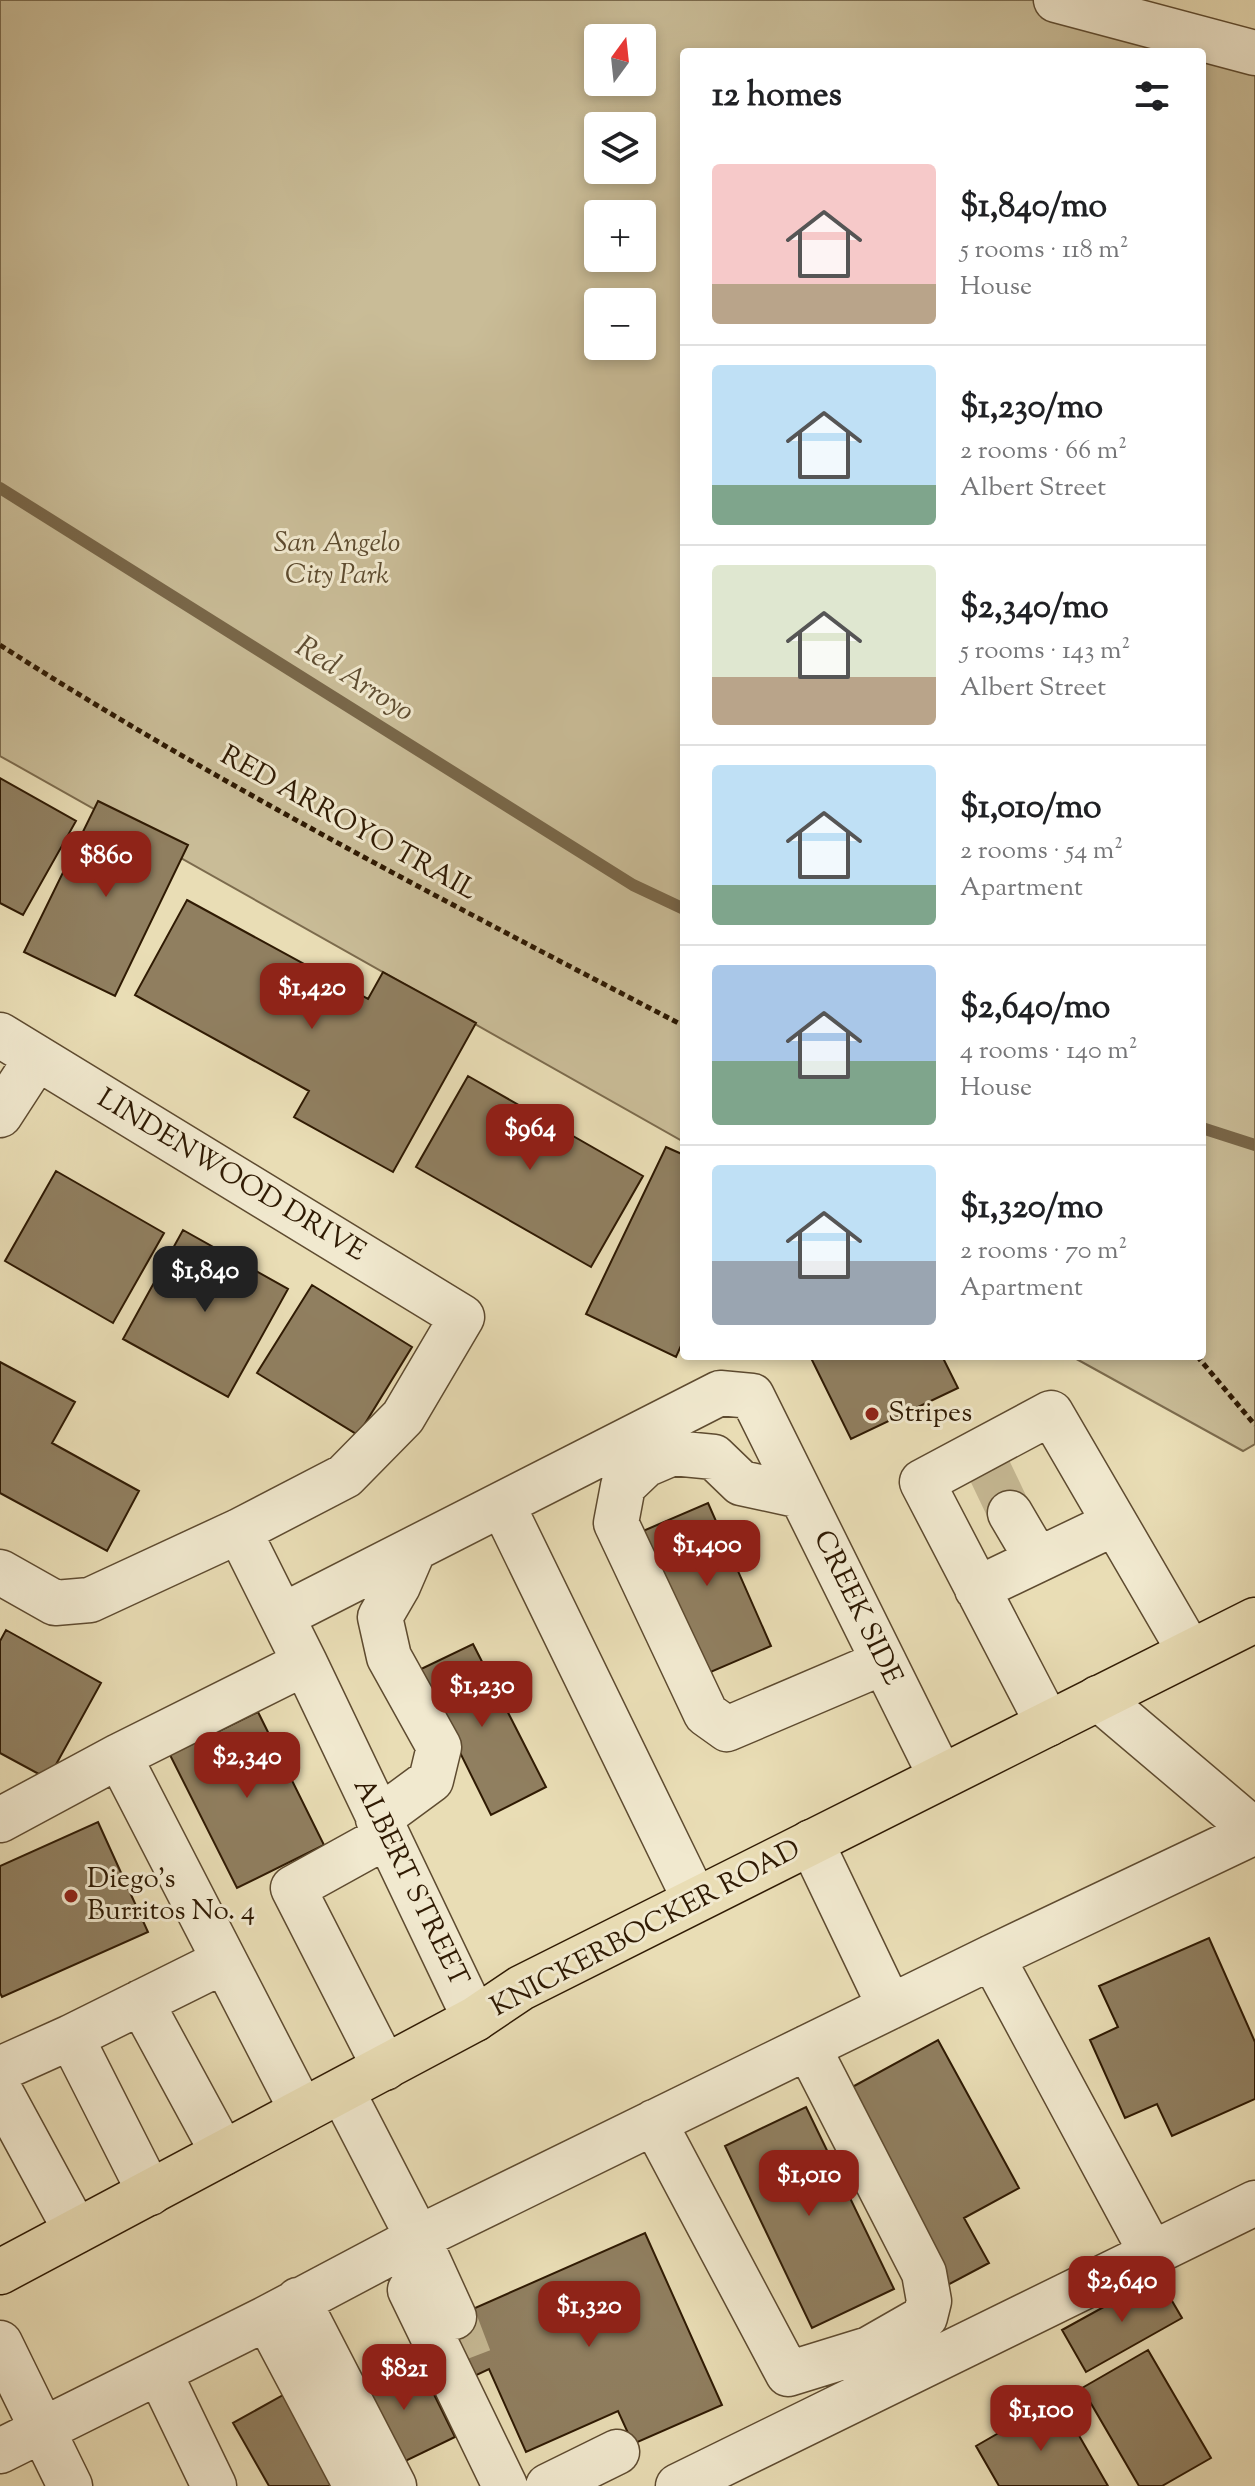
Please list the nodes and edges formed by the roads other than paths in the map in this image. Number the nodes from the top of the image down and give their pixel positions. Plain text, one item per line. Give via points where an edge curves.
1 (1056, 0) edge
2 (1255, 53) edge
3 (0, 1035) edge
4 (37, 1058) junction
5 (0, 1115) edge
6 (801, 1496) junction
7 (502, 1504) junction
8 (1010, 1513) tunnel mouth
9 (1115, 1523) junction
10 (239, 1531) junction
11 (414, 1549) junction
12 (1037, 1559) junction
13 (0, 1572) edge
14 (977, 1589) junction
15 (282, 1616) junction
16 (1255, 1620) edge
17 (1190, 1652) junction
18 (884, 1662) junction
19 (305, 1663) junction
20 (1098, 1698) junction
21 (1048, 1724) junction
22 (119, 1756) junction
23 (941, 1777) junction
24 (0, 1820) edge
25 (382, 1828) junction
26 (1255, 1831) edge
27 (811, 1842) junction
28 (695, 1900) junction
29 (992, 1957) junction
30 (224, 1961) junction
31 (141, 2002) junction
32 (890, 2007) junction
33 (475, 2019) junction
34 (71, 2037) junction
35 (808, 2047) junction
36 (385, 2068) junction
37 (0, 2087) edge
38 (342, 2091) junction
39 (302, 2111) junction
40 (654, 2122) junction
41 (223, 2153) junction
42 (150, 2193) junction
43 (1255, 2203) edge
44 (76, 2231) junction
45 (405, 2245) junction
46 (1152, 2254) junction
47 (0, 2272) edge
48 (282, 2309) junction
49 (454, 2317) tunnel mouth
50 (0, 2343) edge
51 (159, 2372) junction
52 (476, 2375) tunnel mouth
53 (42, 2429) junction
54 (0, 2451) edge
55 (617, 2452) dead end
56 (505, 2483) edge
57 (70, 2486) edge
58 (214, 2486) edge
59 (356, 2486) edge
60 (394, 2486) edge
61 (548, 2486) edge
62 (678, 2486) edge

1 - 2 street
3 - 4 street, LINDENWOOD DRIVE
4 - 5 street
4 - 10 street, LINDENWOOD DRIVE via 462,1317 403,1417 345,1476
6 - 7 street, CREEK SIDE via 752,1396 720,1393
6 - 18 street, CREEK SIDE
6 - 18 street via 741,1483 714,1457 673,1453 645,1465 623,1486 616,1523 706,1714 727,1729
7 - 11 street
7 - 28 street
8 - 12 street
9 - 12 street
9 - 14 street via 1051,1413 983,1459 922,1482
9 - 17 street
10 - 13 street via 90,1600 55,1603
10 - 15 street, ALBERT STREET
11 - 15 street
11 - 25 street via 380,1617 389,1657 439,1747 431,1780
12 - 14 street
14 - 21 street
15 - 19 street, ALBERT STREET
16 - 17 main road, KNICKERBOCKER ROAD
17 - 20 main road, KNICKERBOCKER ROAD
18 - 23 street, CREEK SIDE
19 - 22 street
19 - 25 street, ALBERT STREET
20 - 21 main road, KNICKERBOCKER ROAD
20 - 26 street
21 - 23 main road, KNICKERBOCKER ROAD
22 - 24 street
22 - 30 street
23 - 27 main road, KNICKERBOCKER ROAD
25 - 33 street, ALBERT STREET
25 - 36 street via 293,1888
26 - 29 street
27 - 28 main road, KNICKERBOCKER ROAD
27 - 32 street
28 - 33 main road, KNICKERBOCKER ROAD via 521,1988
29 - 32 street
29 - 46 street
30 - 31 street
30 - 39 street
31 - 34 street
31 - 41 street
32 - 35 street
33 - 36 main road, KNICKERBOCKER ROAD
34 - 37 street
34 - 42 street
35 - 40 street
35 - 40 street via 924,2273 929,2301 925,2317 869,2349 788,2374
36 - 38 main road, KNICKERBOCKER ROAD
37 - 44 street
38 - 39 main road, KNICKERBOCKER ROAD
38 - 45 street
39 - 41 main road, KNICKERBOCKER ROAD
40 - 45 street
41 - 42 main road, KNICKERBOCKER ROAD
42 - 44 main road, KNICKERBOCKER ROAD
43 - 46 street
44 - 47 main road, KNICKERBOCKER ROAD
45 - 48 street
45 - 49 street
45 - 56 street
46 - 62 street
48 - 51 street
48 - 59 street
48 - 60 street
50 - 53 street
51 - 53 street
51 - 58 street
52 - 56 street
53 - 54 street
53 - 57 street
55 - 61 street

